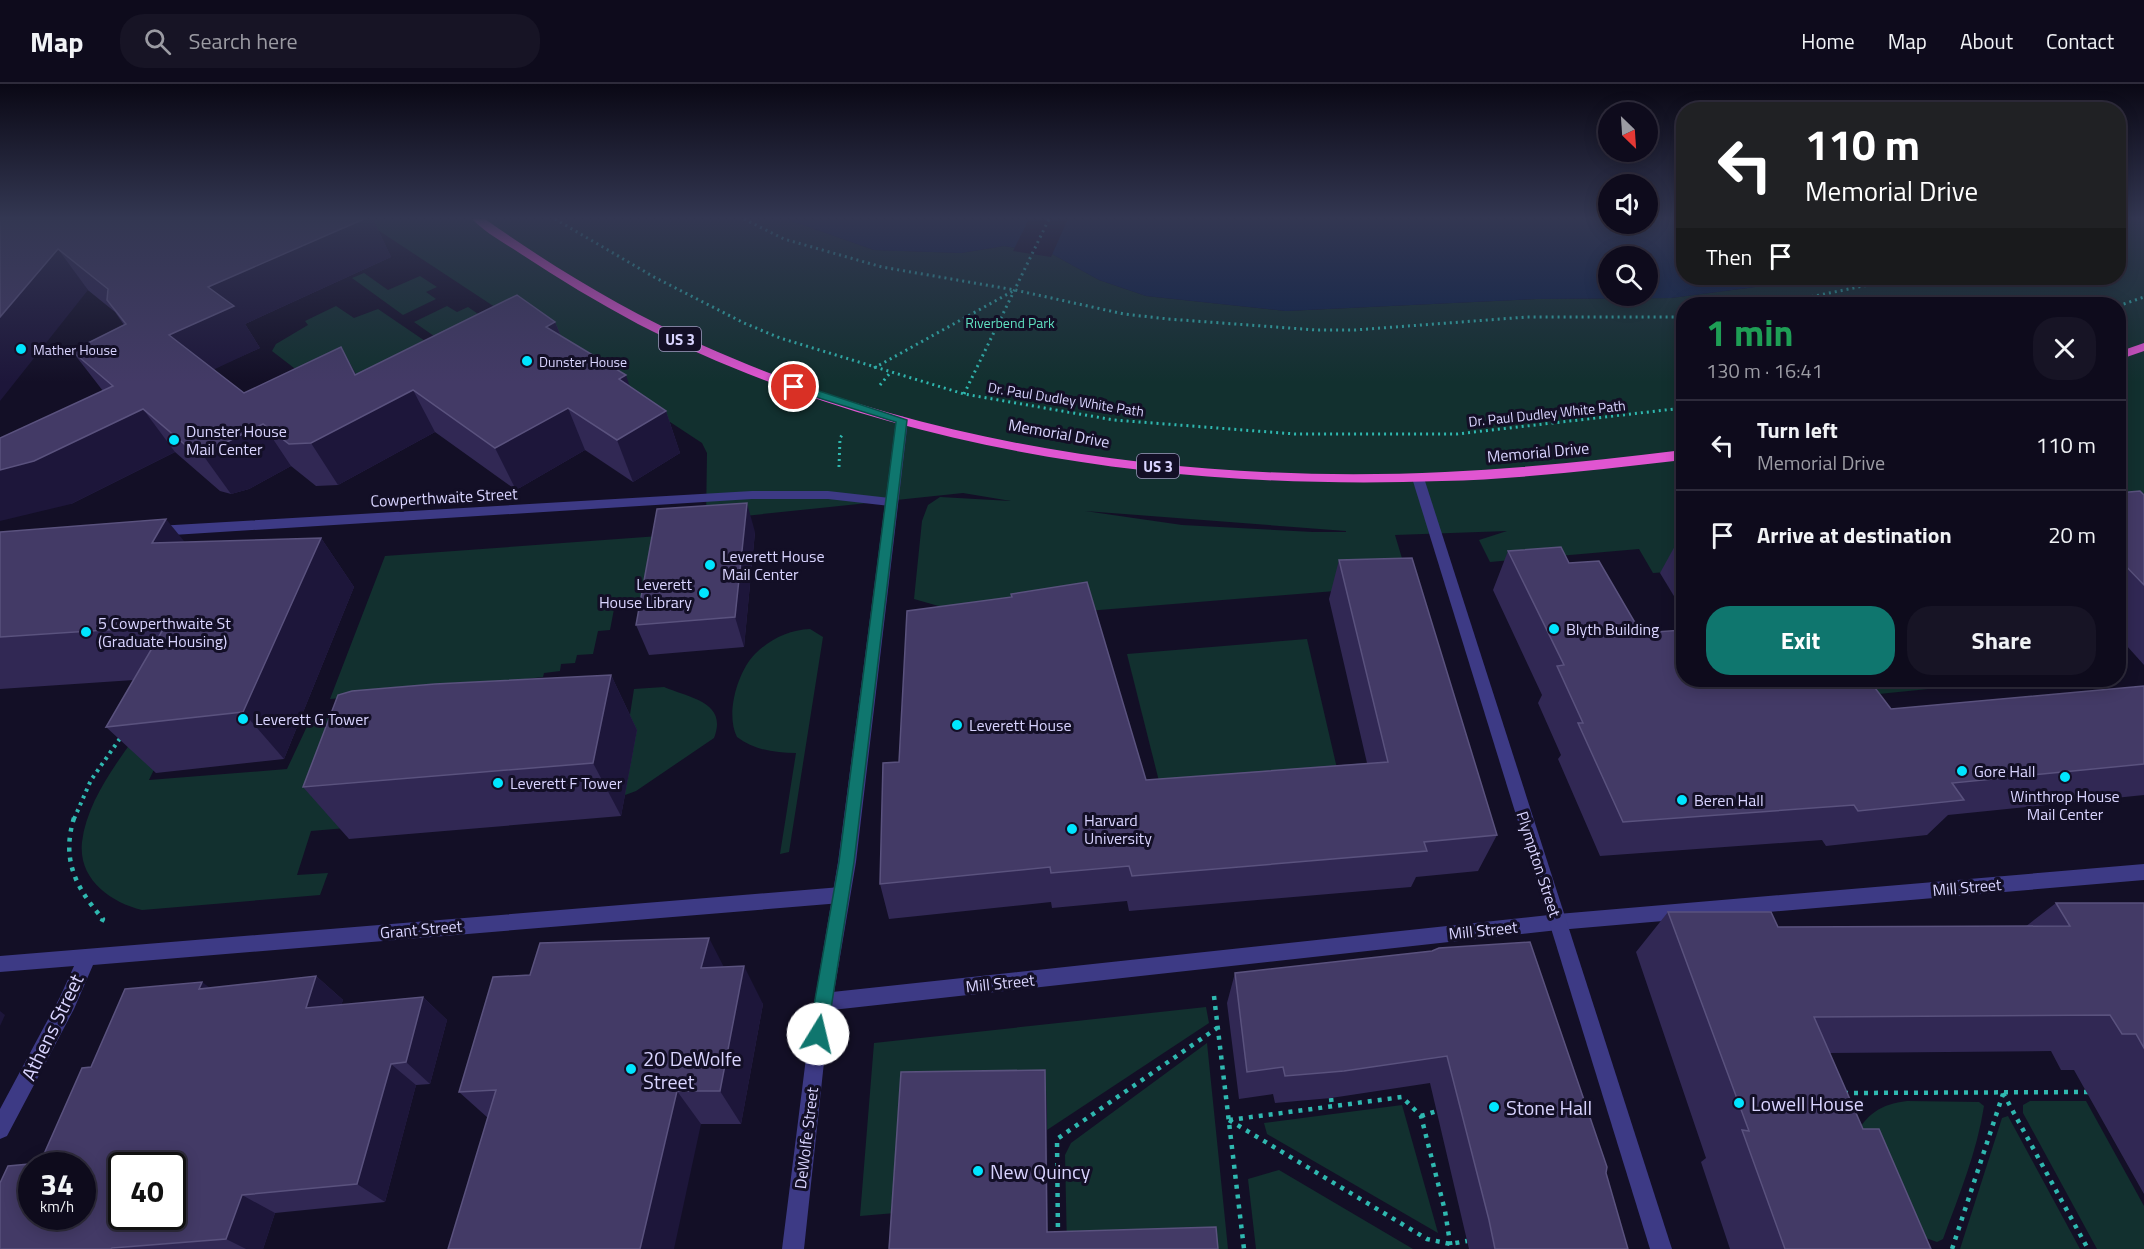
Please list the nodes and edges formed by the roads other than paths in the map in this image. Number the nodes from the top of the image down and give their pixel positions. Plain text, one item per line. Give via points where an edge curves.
1 (563, 273) edge
2 (2144, 347) edge
3 (2126, 353) edge
4 (902, 420) junction
5 (1676, 456) edge
6 (1418, 478) junction
7 (890, 502) junction
8 (141, 532) edge
9 (2144, 872) edge
10 (841, 895) junction
11 (1558, 922) junction
12 (87, 957) junction
13 (0, 964) edge
14 (823, 1002) junction
15 (0, 1129) edge
16 (793, 1249) edge
17 (1661, 1249) edge

1 - 4 highway, Memorial Drive / US 3 via 693,346 805,390
2 - 3 highway
4 - 6 highway, Memorial Drive / US 3 via 1030,448 1134,464 1278,477
4 - 7 street, DeWolfe Street
5 - 6 highway, Memorial Drive / US 3 via 1515,473
6 - 11 street, Plympton Street
7 - 8 street, Cowperthwaite Street via 828,495 753,495
7 - 10 street, DeWolfe Street
9 - 11 street, Mill Street
10 - 12 street, Grant Street
10 - 14 street, DeWolfe Street
11 - 14 street, Mill Street
11 - 17 street, Plympton Street
12 - 13 street, Grant Street
12 - 15 street, Athens Street
14 - 16 street, DeWolfe Street

